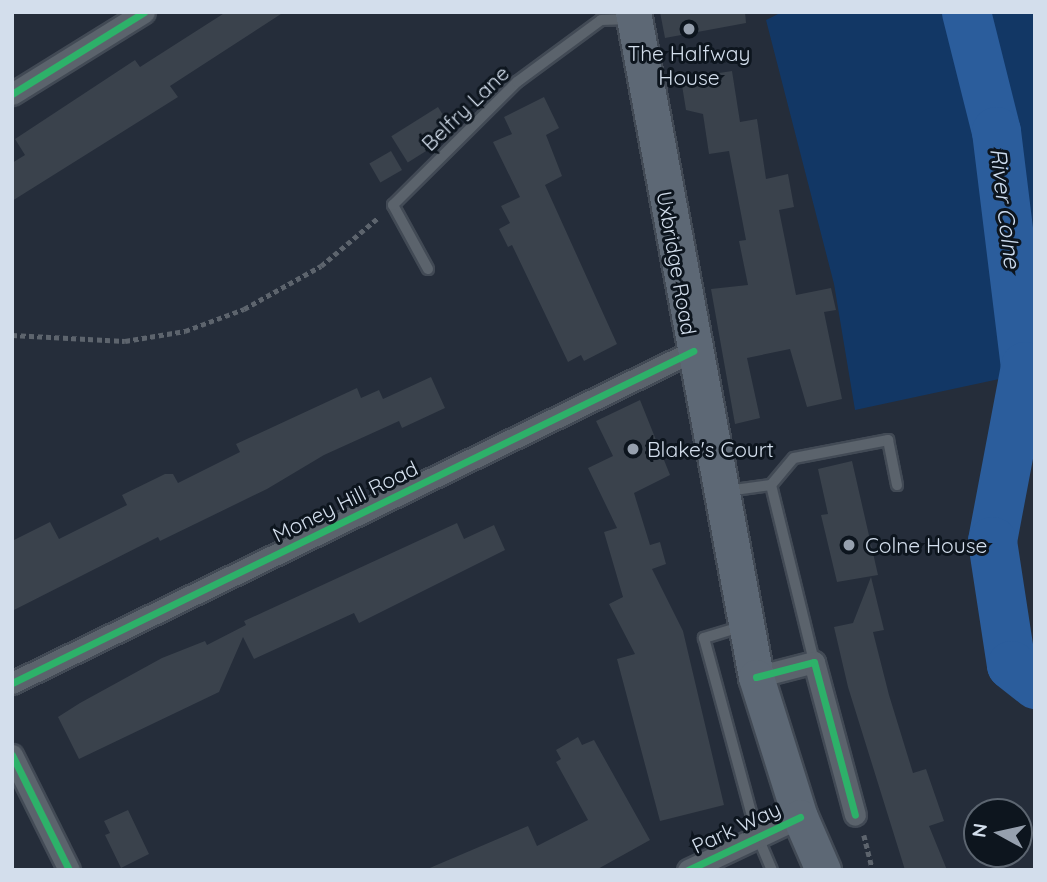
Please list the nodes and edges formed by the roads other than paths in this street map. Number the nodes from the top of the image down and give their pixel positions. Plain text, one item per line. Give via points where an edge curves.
1 (144, 12) edge
2 (633, 15) edge
3 (12, 94) edge
4 (428, 269) dead end
5 (693, 351) junction
6 (771, 485) junction
7 (897, 485) dead end
8 (721, 491) junction
9 (746, 625) junction
10 (814, 662) junction
11 (756, 677) junction
12 (12, 683) edge
13 (12, 755) edge
14 (855, 816) road end
15 (800, 817) junction
16 (757, 835) junction
17 (69, 870) edge
18 (688, 870) edge
19 (772, 870) edge
20 (823, 870) edge

1 - 3 street
2 - 4 lane, Belfry Lane via 600,20 517,82 393,205
2 - 5 main road, Uxbridge Road
5 - 8 main road, Uxbridge Road
5 - 12 street, Money Hill Road
6 - 7 lane via 794,458 888,440
6 - 8 lane
6 - 10 lane
8 - 9 main road, Uxbridge Road
9 - 11 main road, Uxbridge Road
9 - 16 lane via 704,638
10 - 11 street
10 - 14 street
11 - 15 main road, Uxbridge Road
13 - 17 street
15 - 16 street, Park Way
15 - 20 main road, Uxbridge Road
16 - 18 street, Park Way
16 - 19 lane

